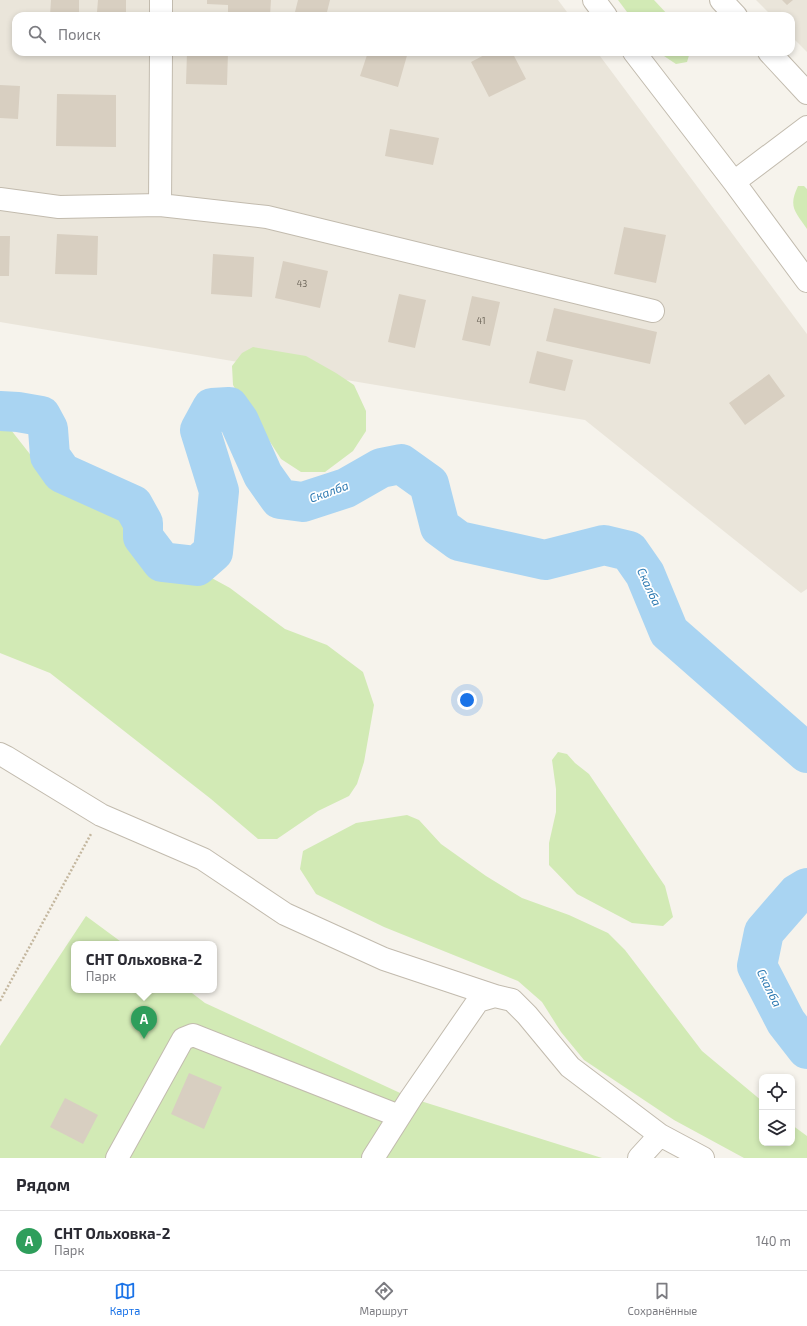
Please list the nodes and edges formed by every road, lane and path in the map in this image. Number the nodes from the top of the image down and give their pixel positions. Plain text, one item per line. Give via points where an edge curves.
1 (161, 0) edge
2 (594, 0) edge
3 (721, 0) edge
4 (161, 12) edge
5 (603, 12) edge
6 (732, 12) edge
7 (161, 56) edge
8 (637, 56) edge
9 (773, 56) edge
10 (807, 93) edge
11 (807, 127) edge
12 (734, 182) junction
13 (0, 199) edge
14 (160, 204) junction
15 (807, 281) edge
16 (652, 311) dead end
17 (0, 754) edge
18 (101, 815) junction
19 (495, 996) junction
20 (0, 1001) edge
21 (399, 1116) junction
22 (660, 1135) junction
23 (117, 1158) edge
24 (373, 1158) edge
25 (640, 1158) edge
26 (703, 1158) edge

1 - 4 street
2 - 5 street
3 - 6 street
7 - 14 street
8 - 12 street
9 - 10 street
11 - 12 street
12 - 15 street
13 - 14 street via 59,207
14 - 16 street via 267,217
17 - 18 street
18 - 19 street via 203,859 285,914 384,959
18 - 20 path
19 - 21 street via 478,1001
19 - 22 street via 512,1000 570,1067
21 - 23 street via 193,1035 183,1039
21 - 24 street
22 - 25 street
22 - 26 street

